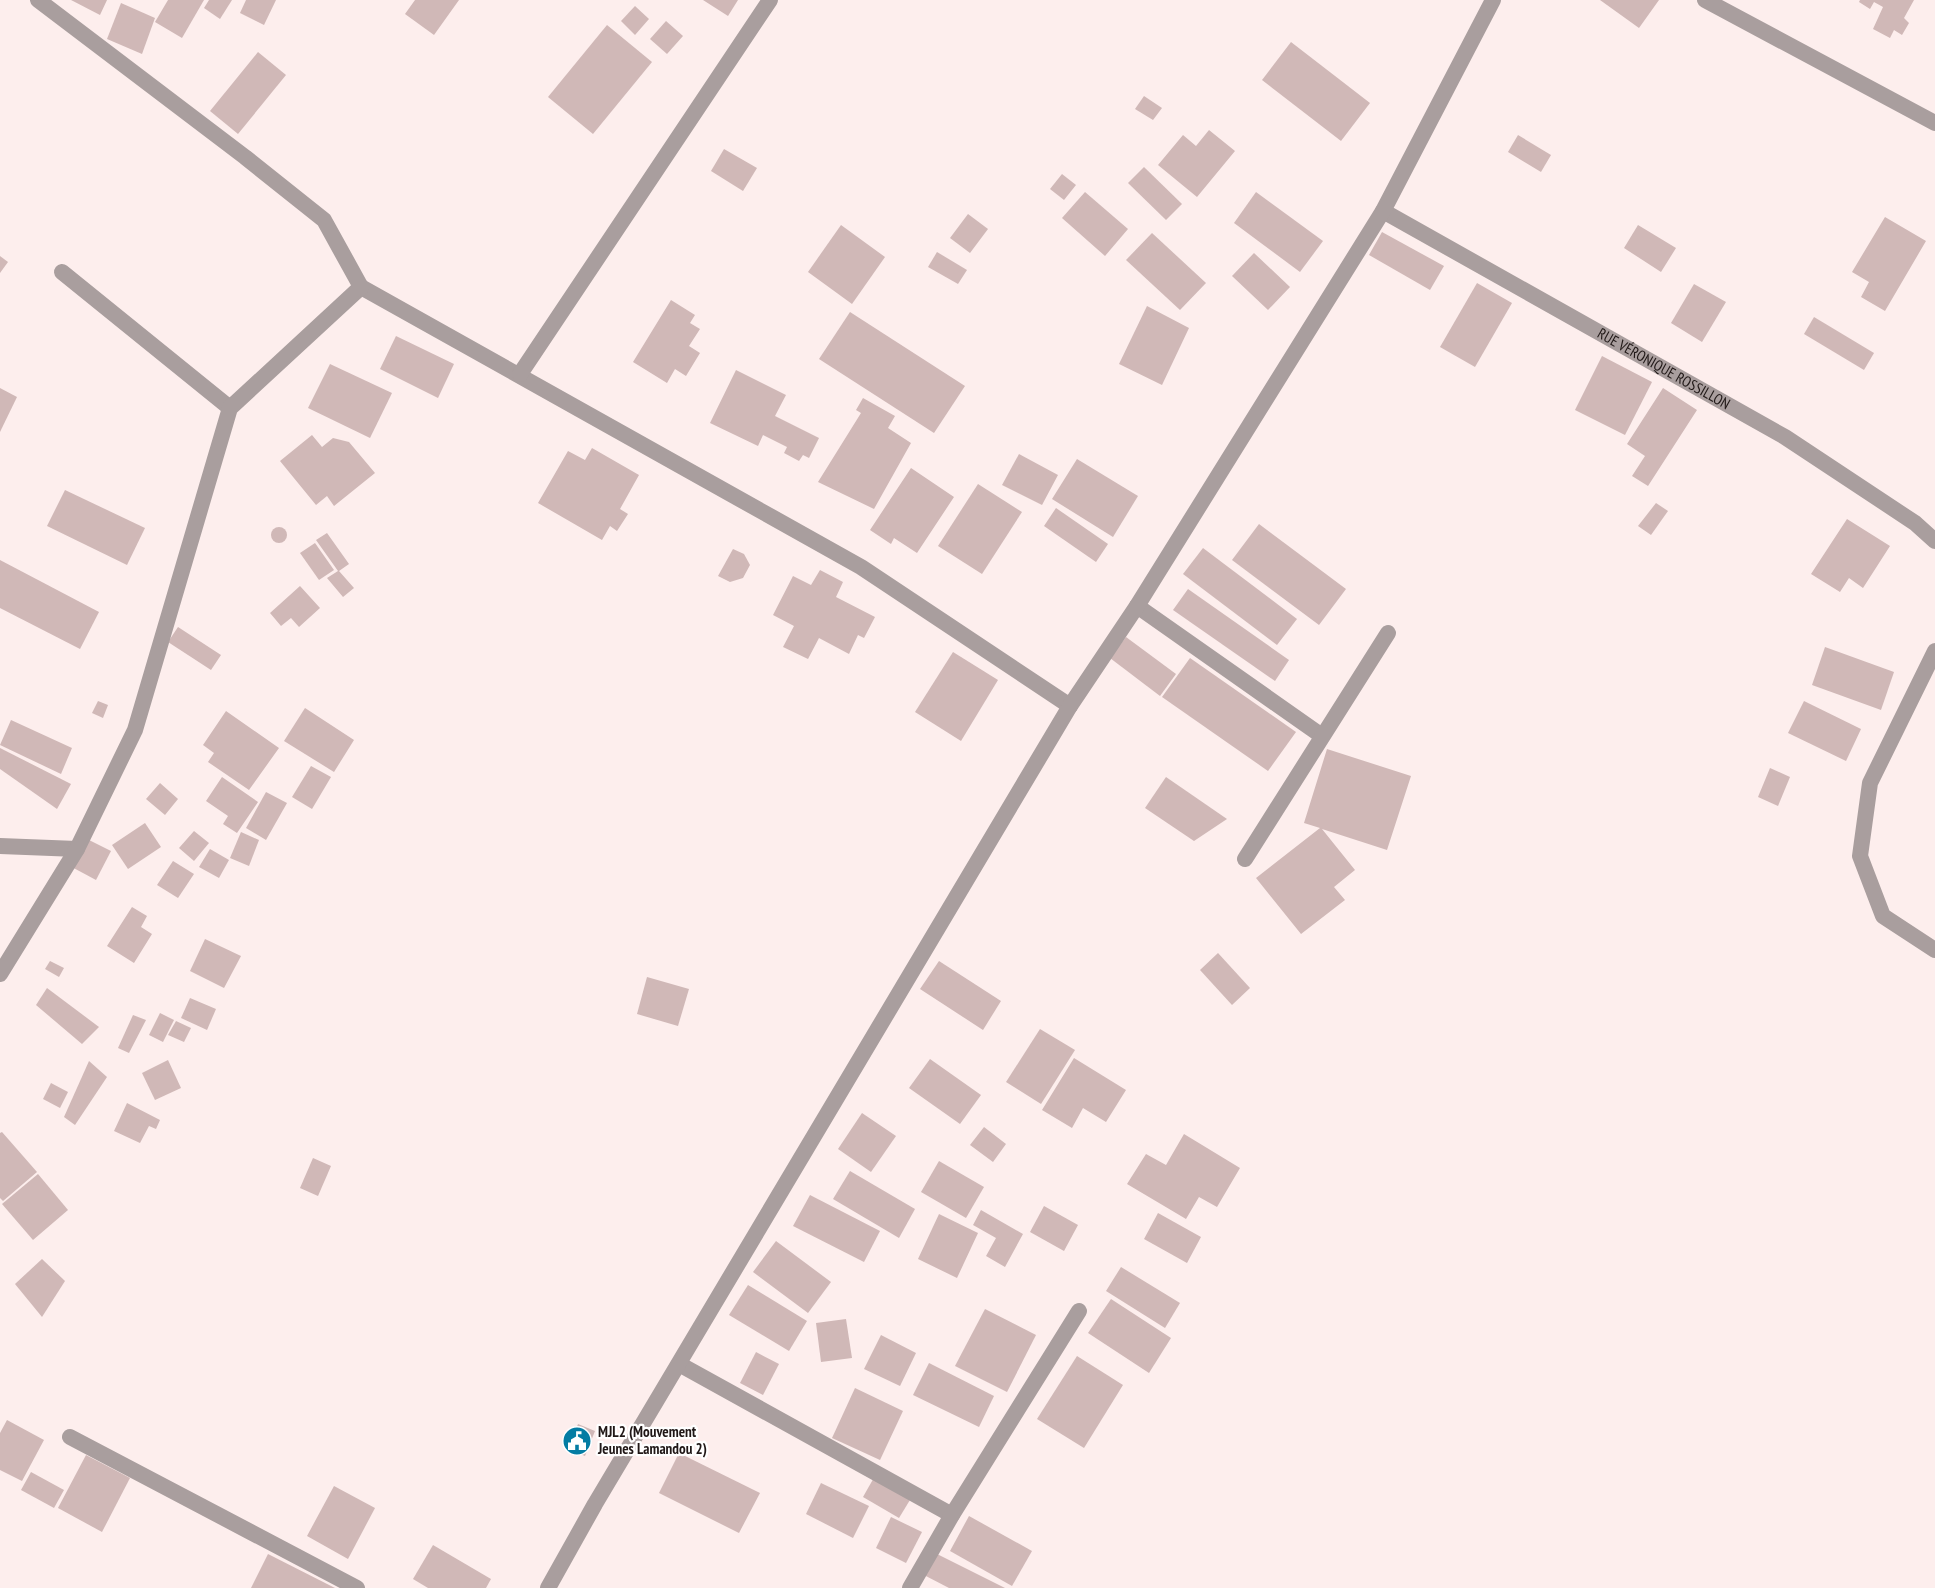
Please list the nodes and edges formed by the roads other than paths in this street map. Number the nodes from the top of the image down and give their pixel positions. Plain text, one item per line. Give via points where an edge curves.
1 (38, 0) edge
2 (770, 0) edge
3 (1705, 0) edge
4 (1489, 2) edge
5 (1935, 123) edge
6 (1383, 211) junction
7 (62, 272) dead end
8 (361, 287) junction
9 (520, 374) junction
10 (230, 408) junction
11 (1935, 541) edge
12 (1137, 606) junction
13 (1388, 633) dead end
14 (1935, 651) edge
15 (1070, 706) junction
16 (1322, 735) junction
17 (0, 846) edge
18 (77, 849) junction
19 (1245, 859) dead end
20 (1935, 950) edge
21 (0, 974) edge
22 (1079, 1311) dead end
23 (679, 1364) junction
24 (70, 1437) dead end
25 (952, 1515) junction
26 (357, 1588) edge
27 (548, 1588) edge
28 (910, 1588) edge

1 - 8 street via 324,220
2 - 9 street
3 - 5 street
4 - 6 street
6 - 11 street, RUE VÉRONIQUE ROSSILLON via 1785,436 1915,523
6 - 12 street
7 - 10 street
8 - 9 street
8 - 10 street
9 - 15 street via 861,567
10 - 18 street via 135,730
12 - 15 street
12 - 16 street
13 - 16 street
14 - 20 street via 1870,783 1860,856 1883,916
15 - 23 street
16 - 19 street
17 - 18 street
18 - 21 street
22 - 25 street
23 - 25 street
23 - 27 street
24 - 26 street
25 - 28 street

